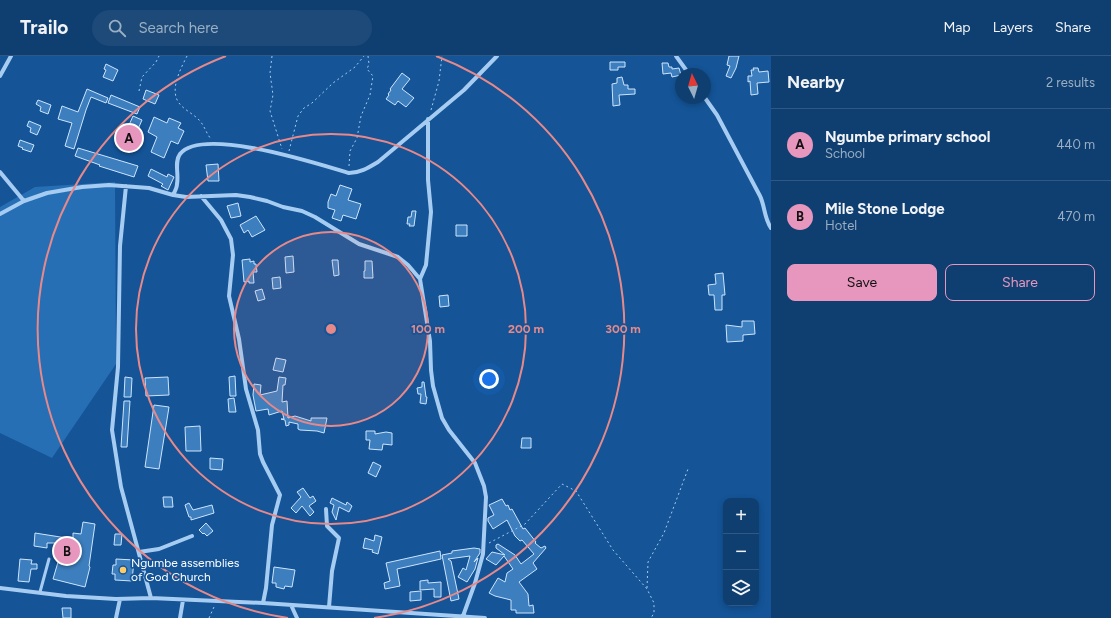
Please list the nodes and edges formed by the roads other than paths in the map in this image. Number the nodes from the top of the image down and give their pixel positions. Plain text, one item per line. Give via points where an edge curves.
1 (11, 56) edge
2 (496, 56) edge
3 (676, 56) edge
4 (685, 68) edge
5 (0, 76) edge
6 (709, 104) edge
7 (428, 119) junction
8 (0, 172) edge
9 (126, 186) junction
10 (173, 195) junction
11 (200, 196) junction
12 (24, 201) junction
13 (0, 214) edge
14 (771, 228) edge
15 (420, 279) junction
16 (326, 509) dead end
17 (192, 536) dead end
18 (139, 552) junction
19 (49, 559) dead end
20 (0, 588) edge
21 (40, 592) junction
22 (151, 598) junction
23 (120, 599) junction
24 (183, 600) junction
25 (263, 603) junction
26 (291, 605) junction
27 (329, 607) junction
28 (463, 616) junction
29 (116, 618) edge
30 (180, 618) edge
31 (297, 618) edge
32 (481, 618) edge
33 (485, 618) edge

1 - 5 street
2 - 7 street via 464,90
3 - 4 street
6 - 14 street via 760,196
7 - 10 street via 378,162 357,173 254,148 217,143 190,146 179,155 177,185
7 - 15 street via 431,212 426,264
8 - 12 street
9 - 10 street via 149,188
9 - 12 street via 82,187
9 - 18 street via 120,246 118,367 112,430 121,487
10 - 11 street
11 - 15 street via 250,197 302,211 315,216 359,244 398,257
11 - 25 street via 221,220 231,239 233,255 228,296 239,339 246,389 258,430 262,462 280,495 272,526
12 - 13 street
15 - 28 street via 430,341 432,375 442,418 475,463 485,491 483,554
16 - 27 street via 327,526 339,538 332,570
17 - 18 street via 159,549
18 - 22 street
19 - 21 lane
20 - 21 street
21 - 23 street
22 - 23 street
22 - 24 street
23 - 29 street
24 - 25 street
24 - 30 street
25 - 26 street
26 - 27 street
26 - 31 street
27 - 28 street
28 - 32 street
32 - 33 street

